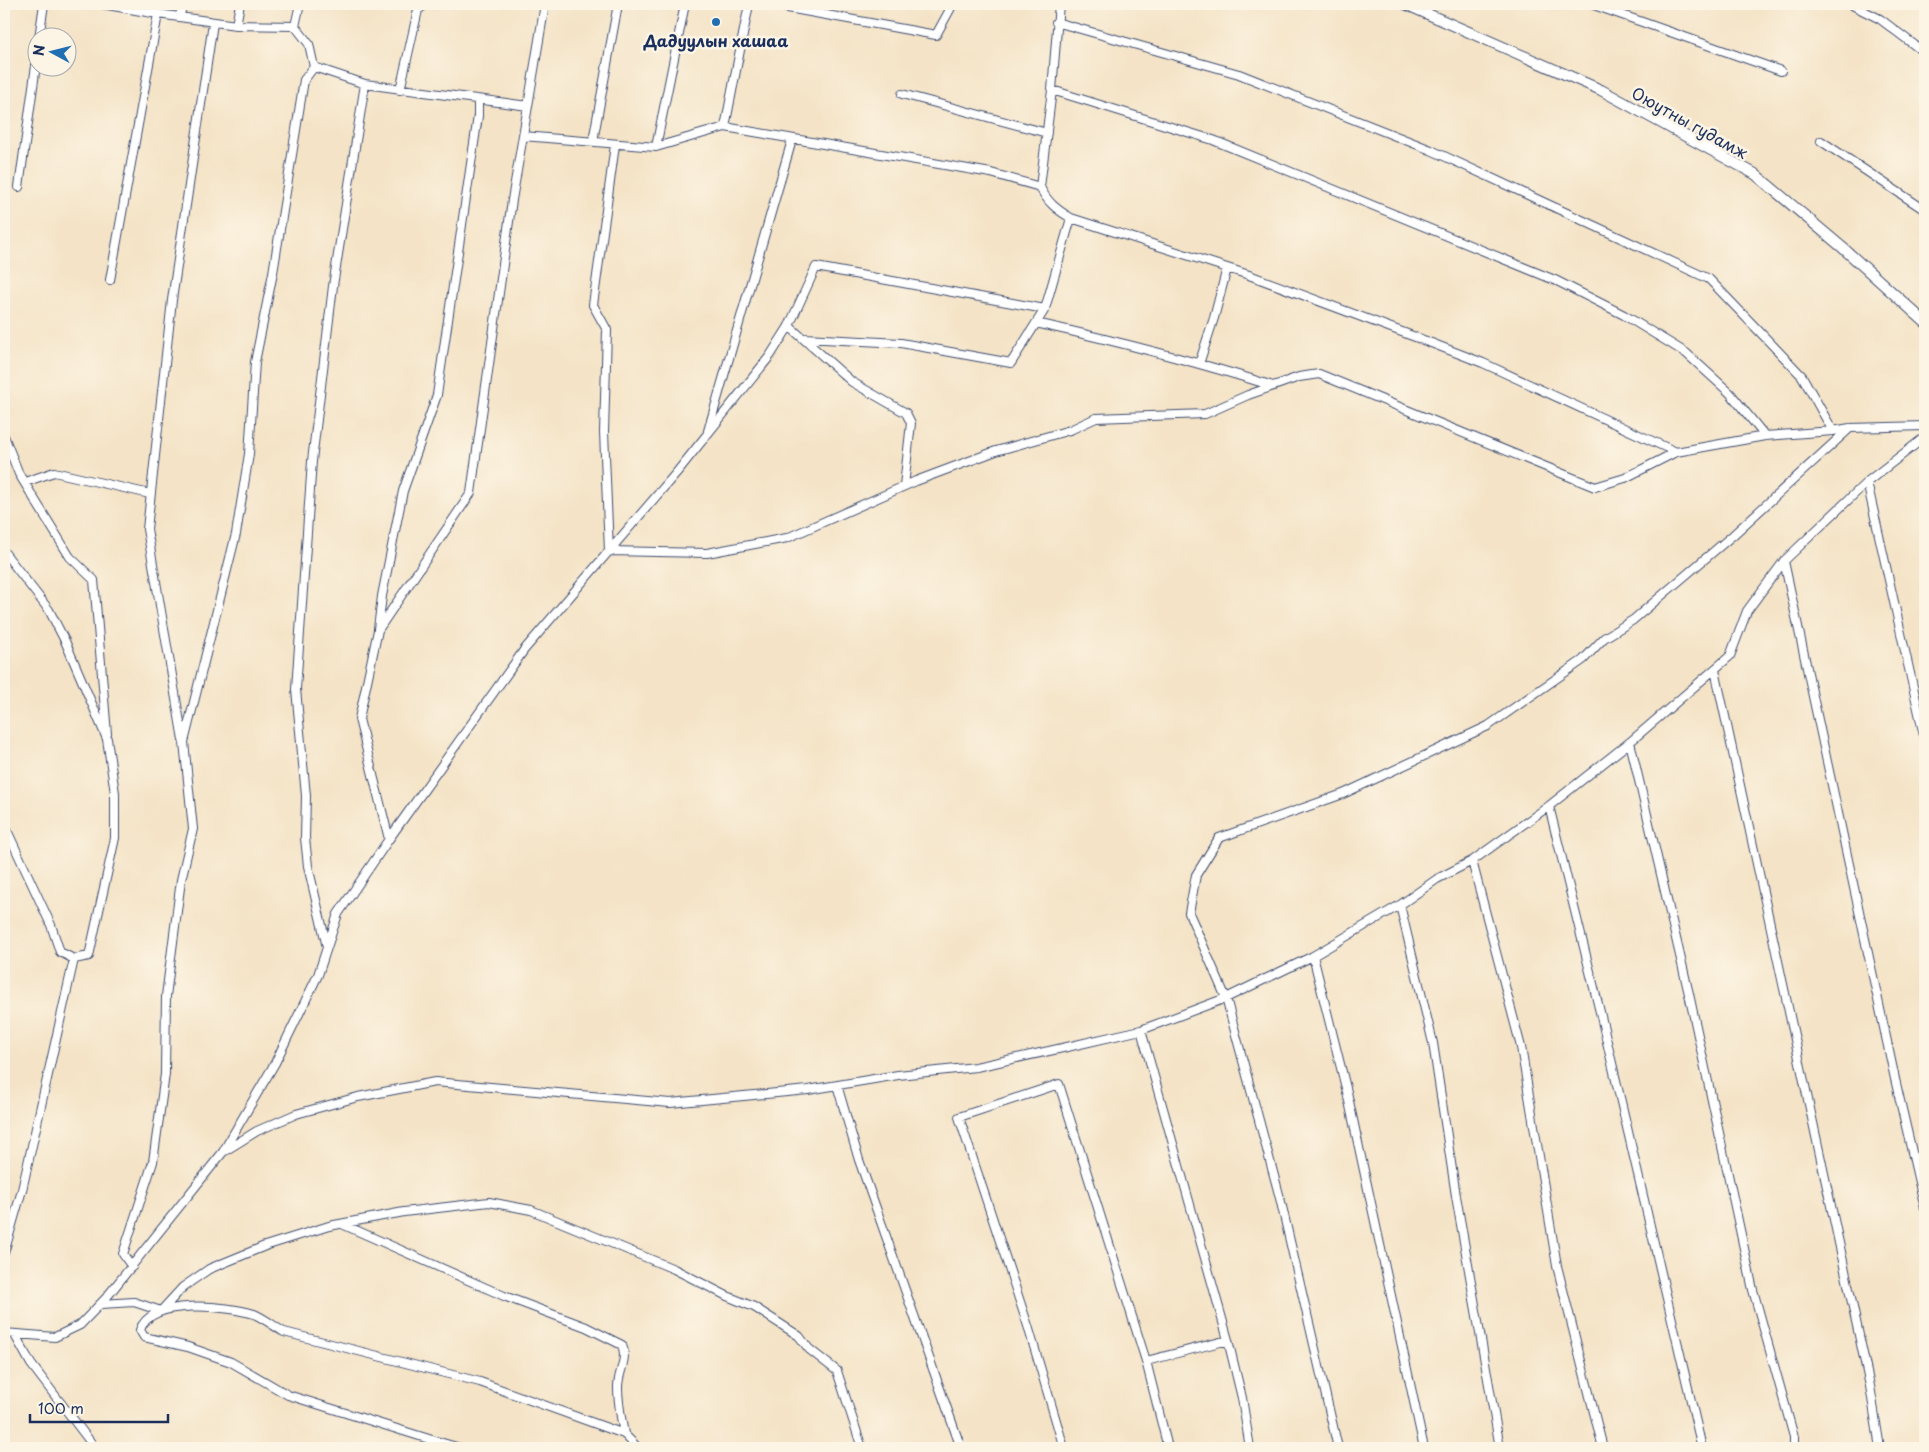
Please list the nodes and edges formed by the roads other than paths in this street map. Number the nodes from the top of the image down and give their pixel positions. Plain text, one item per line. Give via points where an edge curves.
1 (44, 4) edge
2 (102, 4) edge
3 (182, 4) edge
4 (240, 4) edge
5 (300, 4) edge
6 (426, 4) edge
7 (544, 4) edge
8 (618, 4) edge
9 (685, 4) edge
10 (749, 4) edge
11 (766, 4) edge
12 (954, 4) edge
13 (1059, 4) edge
14 (1405, 4) edge
15 (1591, 4) edge
16 (1850, 4) edge
17 (122, 5) edge
18 (158, 14) junction
19 (180, 17) junction
20 (1056, 22) junction
21 (213, 23) junction
22 (236, 26) junction
23 (295, 26) junction
24 (40, 28) edge
25 (1925, 53) edge
26 (314, 67) junction
27 (1781, 71) dead end
28 (34, 78) edge
29 (365, 84) junction
30 (400, 90) junction
31 (1052, 90) junction
32 (902, 94) dead end
33 (478, 100) junction
34 (528, 106) junction
35 (725, 127) junction
36 (1047, 133) junction
37 (523, 136) junction
38 (792, 140) junction
39 (593, 141) junction
40 (1821, 141) dead end
41 (615, 145) junction
42 (656, 147) junction
43 (19, 187) dead end
44 (1040, 187) junction
45 (1925, 210) edge
46 (1071, 218) junction
47 (1227, 268) junction
48 (110, 280) dead end
49 (1045, 309) junction
50 (1925, 322) edge
51 (1036, 323) junction
52 (789, 326) junction
53 (804, 338) junction
54 (1199, 364) junction
55 (1273, 386) junction
56 (1925, 426) edge
57 (1850, 428) junction
58 (1833, 432) junction
59 (707, 434) junction
60 (4, 436) edge
61 (1765, 436) junction
62 (1925, 437) edge
63 (1676, 452) junction
64 (25, 482) junction
65 (1867, 482) junction
66 (904, 486) junction
67 (150, 494) junction
68 (608, 551) junction
69 (4, 552) edge
70 (1784, 561) junction
71 (378, 630) junction
72 (1715, 670) junction
73 (107, 739) junction
74 (1925, 740) edge
75 (184, 742) junction
76 (1630, 742) junction
77 (1549, 806) junction
78 (4, 824) edge
79 (389, 838) junction
80 (1472, 861) junction
81 (1400, 905) junction
82 (327, 948) junction
83 (1313, 956) junction
84 (74, 959) junction
85 (1226, 998) junction
86 (1140, 1030) junction
87 (837, 1085) junction
88 (223, 1152) junction
89 (1925, 1208) edge
90 (342, 1224) junction
91 (4, 1253) edge
92 (132, 1267) junction
93 (101, 1304) junction
94 (161, 1311) junction
95 (4, 1333) edge
96 (14, 1335) junction
97 (1228, 1340) junction
98 (1146, 1361) junction
99 (624, 1434) junction
100 (429, 1438) junction
101 (95, 1448) edge
102 (435, 1448) edge
103 (460, 1448) edge
104 (638, 1448) edge
105 (862, 1448) edge
106 (962, 1448) edge
107 (1064, 1448) edge
108 (1168, 1448) edge
109 (1250, 1448) edge
110 (1338, 1448) edge
111 (1424, 1448) edge
112 (1500, 1448) edge
113 (1604, 1448) edge
114 (1702, 1448) edge
115 (1794, 1448) edge
116 (1880, 1448) edge

1 - 24 street
2 - 17 street
3 - 19 street
4 - 22 street
5 - 23 street
6 - 30 street via 418,10
7 - 34 street
8 - 39 street
9 - 42 street
10 - 35 street
11 - 12 street via 936,35
13 - 20 street
14 - 50 street, Оюутны гудамж via 1601,90 1755,174 1844,248
15 - 27 street
16 - 25 street via 1880,18
17 - 18 street
18 - 19 street
18 - 48 street
19 - 21 street
20 - 31 street
20 - 58 street via 1239,74 1431,150 1709,279 1802,376
21 - 22 street
21 - 67 street via 172,300
22 - 23 street
23 - 26 street via 309,44
26 - 29 street
26 - 75 street via 304,80 273,273 254,362 249,454 236,534
28 - 43 street
29 - 30 street
29 - 82 street via 334,286 312,461 296,689 306,796 308,866
30 - 33 street
31 - 36 street
31 - 61 street via 1213,140 1557,282 1624,315 1686,353 1730,393
32 - 36 street
33 - 34 street
33 - 71 street via 437,395 403,492
34 - 37 street
35 - 38 street
35 - 42 street
36 - 44 street
37 - 39 street
37 - 71 street via 472,493
38 - 44 street via 991,172
38 - 59 street
39 - 41 street
40 - 45 street
41 - 42 street
41 - 68 street via 593,304 607,330 604,432
44 - 46 street via 1056,210
46 - 47 street
46 - 49 street
47 - 54 street
47 - 63 street via 1483,363
49 - 51 street
49 - 52 street via 816,267
51 - 53 street via 1011,363 902,343
51 - 54 street
52 - 53 street
52 - 59 street via 770,356
53 - 66 street via 852,382 906,413 911,423
54 - 55 street
55 - 63 street via 1319,374 1595,486 1626,478
55 - 66 street via 1205,414 1096,418 1070,430 996,451
56 - 57 street
57 - 58 street
57 - 85 street via 1633,620 1604,638 1583,660 1488,726 1343,794 1219,838 1196,875 1189,913
58 - 61 street
59 - 68 street
60 - 64 street
61 - 63 street
62 - 65 street
64 - 67 street via 54,472
64 - 73 street via 70,557 94,580
65 - 70 street
65 - 74 street
66 - 68 street via 787,538 707,554
67 - 75 street via 147,529
68 - 79 street via 524,650
69 - 73 street via 49,610
70 - 72 street via 1747,611 1730,656
70 - 89 street
71 - 79 street via 359,719
72 - 76 street
72 - 116 street via 1870,1386
73 - 84 street via 114,793 115,838 89,956
75 - 92 street via 193,829 181,880 168,986 165,1074 153,1162 123,1254
76 - 77 street
76 - 115 street via 1753,1290 1778,1375
77 - 80 street
77 - 114 street
78 - 84 street via 51,925 60,952
79 - 82 street via 338,914
80 - 81 street via 1437,879
80 - 113 street via 1521,1048 1557,1266
81 - 83 street
81 - 112 street via 1433,1043
82 - 88 street via 318,976 275,1063
83 - 85 street
83 - 111 street
84 - 91 street via 22,1190
85 - 86 street
85 - 110 street via 1280,1198
86 - 87 street via 976,1067
86 - 97 street
87 - 88 street via 670,1103 435,1082 358,1097 296,1114 257,1131
87 - 106 street via 859,1160
88 - 92 street
90 - 94 street via 265,1246 209,1269 183,1287
90 - 99 street via 622,1345 626,1354 618,1384
90 - 105 street via 404,1212 489,1202 531,1210 674,1269 754,1307 799,1336 809,1349 837,1371
92 - 93 street
93 - 94 street via 134,1302
93 - 96 street via 80,1325 54,1337
94 - 99 street via 199,1306 255,1315 284,1332 480,1382
94 - 100 street via 142,1323 140,1330 144,1337 188,1347 231,1362 288,1395
95 - 96 street
96 - 101 street via 31,1364
97 - 98 street
97 - 109 street
98 - 107 street via 1059,1084 959,1117 1028,1326
98 - 108 street
99 - 104 street
100 - 102 street
100 - 103 street

